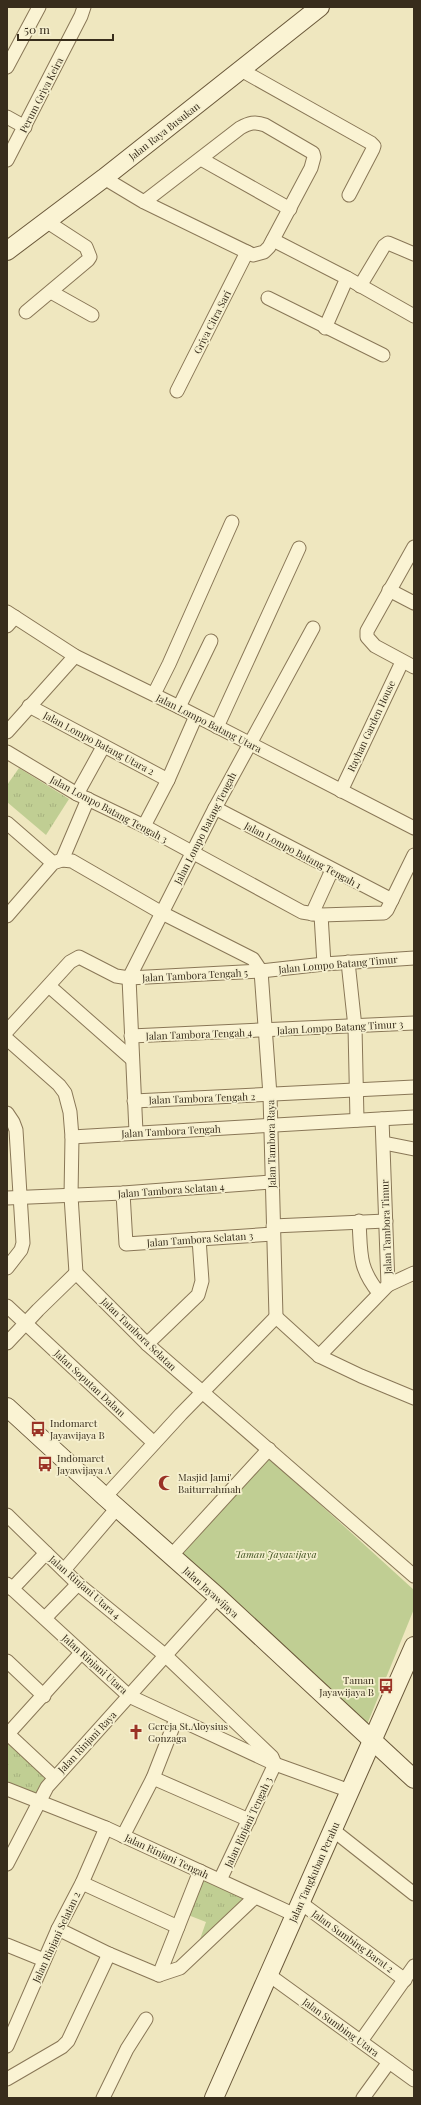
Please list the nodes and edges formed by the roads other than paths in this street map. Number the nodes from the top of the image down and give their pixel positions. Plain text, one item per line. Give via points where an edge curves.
1 (38, 7) edge
2 (84, 7) edge
3 (320, 7) edge
4 (7, 67) edge
5 (241, 70) junction
6 (7, 117) edge
7 (25, 127) junction
8 (201, 159) junction
9 (7, 160) edge
10 (104, 178) junction
11 (349, 195) dead end
12 (144, 202) junction
13 (290, 208) junction
14 (46, 220) junction
15 (273, 240) junction
16 (7, 251) edge
17 (247, 252) junction
18 (414, 254) edge
19 (75, 272) junction
20 (347, 278) junction
21 (360, 286) junction
22 (51, 292) junction
23 (268, 298) dead end
24 (67, 301) junction
25 (26, 312) dead end
26 (92, 315) dead end
27 (414, 316) edge
28 (325, 328) junction
29 (382, 355) dead end
30 (177, 392) dead end
31 (232, 522) dead end
32 (414, 547) edge
33 (299, 548) dead end
34 (389, 590) junction
35 (414, 603) edge
36 (10, 618) edge
37 (313, 628) dead end
38 (211, 641) dead end
39 (75, 656) junction
40 (402, 662) junction
41 (414, 667) edge
42 (154, 694) junction
43 (29, 706) junction
44 (179, 707) junction
45 (196, 716) junction
46 (217, 727) junction
47 (7, 732) edge
48 (249, 744) junction
49 (103, 747) junction
50 (7, 752) edge
51 (168, 780) junction
52 (341, 791) junction
53 (82, 796) junction
54 (215, 808) junction
55 (7, 823) edge
56 (144, 826) junction
57 (414, 828) edge
58 (192, 853) junction
59 (414, 855) edge
60 (58, 862) junction
61 (332, 870) junction
62 (392, 900) junction
63 (162, 913) junction
64 (317, 914) junction
65 (7, 916) edge
66 (414, 958) edge
67 (348, 962) junction
68 (324, 964) junction
69 (261, 972) junction
70 (129, 978) junction
71 (49, 986) junction
72 (414, 1023) edge
73 (355, 1026) junction
74 (7, 1031) edge
75 (266, 1031) junction
76 (131, 1036) junction
77 (7, 1039) edge
78 (132, 1059) junction
79 (414, 1087) edge
80 (356, 1089) junction
81 (270, 1095) junction
82 (134, 1101) junction
83 (7, 1113) edge
84 (414, 1117) edge
85 (382, 1119) junction
86 (357, 1120) junction
87 (271, 1126) junction
88 (136, 1132) junction
89 (72, 1137) junction
90 (384, 1143) junction
91 (414, 1149) edge
92 (271, 1182) junction
93 (123, 1193) junction
94 (71, 1196) junction
95 (13, 1197) edge
96 (359, 1221) junction
97 (386, 1221) junction
98 (273, 1230) junction
99 (199, 1239) junction
100 (7, 1268) edge
101 (76, 1273) junction
102 (414, 1273) edge
103 (383, 1289) junction
104 (7, 1306) edge
105 (276, 1317) junction
106 (26, 1324) junction
107 (7, 1343) edge
108 (147, 1344) junction
109 (319, 1356) junction
110 (202, 1393) junction
111 (414, 1398) edge
112 (10, 1417) edge
113 (154, 1443) junction
114 (269, 1449) junction
115 (111, 1503) junction
116 (7, 1515) edge
117 (46, 1553) junction
118 (171, 1556) junction
119 (64, 1570) junction
120 (414, 1576) edge
121 (78, 1584) junction
122 (10, 1586) edge
123 (218, 1597) junction
124 (45, 1618) junction
125 (414, 1646) edge
126 (81, 1652) junction
127 (166, 1656) junction
128 (7, 1661) edge
129 (44, 1696) junction
130 (129, 1696) junction
131 (176, 1719) junction
132 (7, 1735) edge
133 (372, 1739) junction
134 (275, 1764) junction
135 (54, 1777) junction
136 (153, 1778) junction
137 (414, 1779) edge
138 (7, 1789) edge
139 (350, 1791) junction
140 (38, 1802) junction
141 (249, 1820) junction
142 (106, 1828) junction
143 (333, 1830) junction
144 (123, 1836) junction
145 (7, 1864) edge
146 (200, 1872) junction
147 (220, 1880) junction
148 (82, 1883) junction
149 (414, 1894) edge
150 (254, 1898) junction
151 (298, 1909) junction
152 (178, 1927) junction
153 (58, 1929) junction
154 (7, 1945) edge
155 (109, 1954) junction
156 (44, 1960) junction
157 (414, 1966) edge
158 (158, 1975) junction
159 (269, 1975) junction
160 (405, 1980) junction
161 (146, 2019) dead end
162 (361, 2041) junction
163 (7, 2046) edge
164 (389, 2062) junction
165 (8, 2080) edge
166 (414, 2080) edge
167 (103, 2098) edge
168 (214, 2098) edge
169 (364, 2098) edge

1 - 4 street
2 - 7 street, Perum Griya Keira
3 - 5 main road, Jalan Raya Busukan
5 - 10 main road, Jalan Raya Busukan
5 - 11 street via 374,146
6 - 7 street
7 - 9 street, Perum Griya Keira
8 - 12 street
8 - 13 street
8 - 13 street via 251,122 265,125 310,149 313,153 313,162
10 - 12 street
10 - 14 main road, Jalan Raya Busukan
12 - 17 street
13 - 15 street
14 - 16 main road, Jalan Raya Busukan
14 - 19 street via 88,250 88,260
15 - 17 street via 260,254 253,255
15 - 20 street
17 - 30 street, Griya Citra Sari
18 - 21 street via 388,243
19 - 22 street
19 - 24 street
20 - 21 street
20 - 28 street
21 - 27 street
22 - 24 street
22 - 25 street
23 - 28 street
24 - 26 street
28 - 29 street
31 - 42 street
32 - 34 street
33 - 46 street
34 - 35 street
34 - 40 street via 367,631 367,637 375,646
36 - 39 street, Jalan Lompo Batang Utara
37 - 48 street, Jalan Lompo Batang Tengah
38 - 44 street
39 - 42 street, Jalan Lompo Batang Utara
39 - 43 street
40 - 41 street
40 - 52 street, Rayhan Garden House
42 - 44 street, Jalan Lompo Batang Utara
43 - 47 street
43 - 49 street, Jalan Lompo Batang Utara 2
44 - 45 street, Jalan Lompo Batang Utara
45 - 46 street, Jalan Lompo Batang Utara
45 - 51 street
46 - 48 street, Jalan Lompo Batang Utara
48 - 52 street, Jalan Lompo Batang Utara
48 - 54 street, Jalan Lompo Batang Tengah
49 - 51 street, Jalan Lompo Batang Utara 2
49 - 53 street
50 - 53 street, Jalan Lompo Batang Tengah 3
51 - 56 street
52 - 57 street, Jalan Lompo Batang Utara
53 - 56 street, Jalan Lompo Batang Tengah 3
53 - 60 street
54 - 58 street, Jalan Lompo Batang Tengah
54 - 61 street, Jalan Lompo Batang Tengah 1
55 - 60 street
56 - 58 street, Jalan Lompo Batang Tengah 3
58 - 63 street, Jalan Lompo Batang Tengah
58 - 64 street, Jalan Lompo Batang Tengah 3 via 302,912
59 - 62 street
60 - 63 street via 72,861
60 - 65 street
61 - 62 street, Jalan Lompo Batang Tengah 1
61 - 64 street
62 - 64 street via 384,913
63 - 69 street via 253,959
63 - 70 street, Jalan Lompo Batang Tengah
64 - 68 street
66 - 67 street, Jalan Lompo Batang Timur
67 - 68 street, Jalan Lompo Batang Timur
67 - 73 street
68 - 69 street, Jalan Lompo Batang Timur
69 - 70 street, Jalan Tambora Tengah 5
69 - 75 street, Jalan Tambora Raya
70 - 71 street, Jalan Tambora Tengah 5 via 116,976 79,957 70,962
70 - 76 street
71 - 74 street
71 - 78 street
72 - 73 street, Jalan Lompo Batang Timur 3
73 - 75 street, Jalan Lompo Batang Timur 3
73 - 80 street
75 - 76 street, Jalan Tambora Tengah 4
75 - 81 street, Jalan Tambora Raya
76 - 78 street
77 - 89 street via 65,1093 69,1101
78 - 82 street
79 - 80 street, Jalan Tambora Tengah 2
80 - 81 street, Jalan Tambora Tengah 2
80 - 86 street
81 - 82 street, Jalan Tambora Tengah 2
81 - 87 street, Jalan Tambora Raya
82 - 88 street
83 - 95 street via 16,1130
84 - 85 street, Jalan Tambora Tengah
85 - 86 street, Jalan Tambora Tengah
85 - 90 street, Jalan Tambora Timur
86 - 87 street, Jalan Tambora Tengah
87 - 88 street, Jalan Tambora Tengah
87 - 92 street, Jalan Tambora Raya
88 - 89 street, Jalan Tambora Tengah
89 - 94 street
90 - 91 street
90 - 97 street, Jalan Tambora Timur
92 - 93 street, Jalan Tambora Selatan 4
92 - 98 street, Jalan Tambora Raya
93 - 94 street, Jalan Tambora Selatan 4
93 - 99 street, Jalan Tambora Selatan 3 via 126,1244
94 - 95 street, Jalan Tambora Selatan 4
94 - 101 street
95 - 100 street via 23,1243 21,1250
96 - 97 street, Jalan Tambora Selatan 3
96 - 98 street, Jalan Tambora Selatan 3
96 - 103 street via 364,1271
97 - 103 street, Jalan Tambora Timur
98 - 99 street, Jalan Tambora Selatan 3
98 - 105 street, Jalan Tambora Raya
99 - 108 street via 202,1281 198,1295
101 - 106 street
101 - 108 street, Jalan Tambora Selatan
102 - 103 street
103 - 109 street
104 - 106 street, Jalan Soputan Dalam
105 - 109 street
105 - 110 street
106 - 107 street
106 - 113 street, Jalan Soputan Dalam
108 - 110 street, Jalan Tambora Selatan
109 - 111 street
110 - 113 street
110 - 114 street, Jalan Tambora Selatan
112 - 115 main road, Jalan Jayawijaya
113 - 115 street
114 - 118 street
114 - 120 street, Jalan Tambora Selatan
115 - 118 main road, Jalan Jayawijaya
115 - 119 street
116 - 117 street, Jalan Rinjani Utara 4
117 - 119 street, Jalan Rinjani Utara 4
117 - 122 street
118 - 123 main road, Jalan Jayawijaya
119 - 121 street, Jalan Rinjani Utara 4
121 - 124 street
121 - 127 street, Jalan Rinjani Utara 4
122 - 124 street, Jalan Rinjani Utara
123 - 127 street, Jalan Rinjani Raya
123 - 133 main road, Jalan Jayawijaya
124 - 126 street, Jalan Rinjani Utara
125 - 133 main road, Jalan Tangkuban Perahu
126 - 129 street
126 - 130 street, Jalan Rinjani Utara
127 - 130 street, Jalan Rinjani Raya
127 - 134 street, Jalan Rinjani Utara 4 via 268,1752
128 - 129 street
129 - 132 street
130 - 131 street, Jalan Rinjani Utara
130 - 135 street, Jalan Rinjani Raya
131 - 134 street, Jalan Rinjani Utara
131 - 136 street
132 - 135 street
133 - 137 main road, Jalan Jayawijaya
133 - 139 main road, Jalan Tangkuban Perahu
134 - 139 street, Jalan Rinjani Utara
134 - 141 street, Jalan Rinjani Tengah 3
135 - 140 street, Jalan Rinjani Raya
136 - 141 street
136 - 144 street
138 - 140 street, Jalan Rinjani Tengah
139 - 143 main road, Jalan Tangkuban Perahu
140 - 142 street, Jalan Rinjani Tengah
140 - 145 street, Jalan Rinjani Raya
141 - 147 street, Jalan Rinjani Tengah 3
142 - 144 street, Jalan Rinjani Tengah
142 - 148 street, Jalan Rinjani Selatan 2
143 - 149 street
143 - 151 main road, Jalan Tangkuban Perahu
144 - 146 street, Jalan Rinjani Tengah
146 - 147 street, Jalan Rinjani Tengah
146 - 152 street
147 - 150 street, Jalan Rinjani Tengah
148 - 152 street
148 - 153 street, Jalan Rinjani Selatan 2
150 - 151 street, Jalan Rinjani Tengah
150 - 158 street via 180,1968
151 - 159 main road, Jalan Tangkuban Perahu
151 - 160 street, Jalan Sumbing Barat 2
152 - 158 street
153 - 155 street
153 - 156 street, Jalan Rinjani Selatan 2
154 - 156 street
155 - 158 street
155 - 165 street via 68,2041
156 - 163 street, Jalan Rinjani Selatan 2
157 - 160 street
159 - 162 street, Jalan Sumbing Utara
159 - 168 main road, Jalan Tangkuban Perahu
160 - 162 street
161 - 167 street via 126,2049
162 - 164 street, Jalan Sumbing Utara
164 - 166 street, Jalan Sumbing Utara
164 - 169 street

